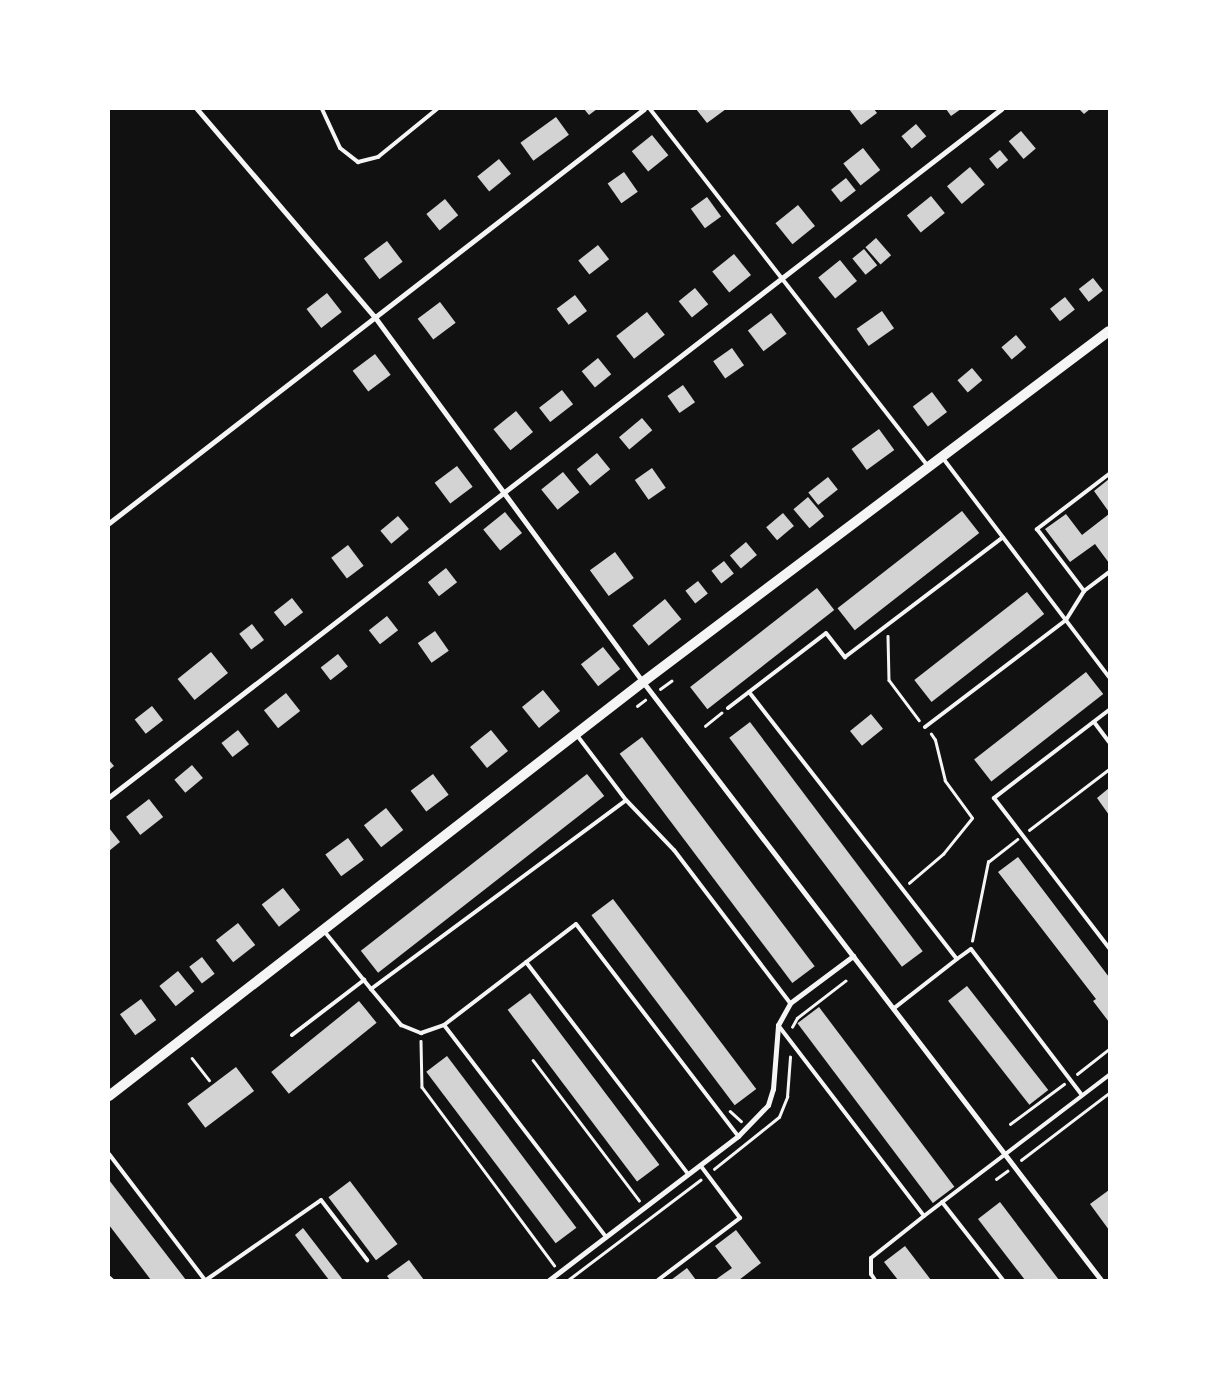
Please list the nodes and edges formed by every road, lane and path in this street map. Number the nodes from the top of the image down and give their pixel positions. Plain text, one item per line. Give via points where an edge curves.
1 (197, 109) edge
2 (322, 109) edge
3 (437, 109) edge
4 (644, 109) edge
5 (650, 109) edge
6 (1001, 109) edge
7 (784, 277) junction
8 (374, 316) junction
9 (1109, 331) edge
10 (942, 457) junction
11 (929, 467) junction
12 (1109, 474) edge
13 (502, 494) junction
14 (109, 523) edge
15 (1003, 537) junction
16 (1109, 572) edge
17 (1084, 591) junction
18 (1066, 620) junction
19 (888, 624) junction
20 (1109, 676) edge
21 (643, 682) junction
22 (749, 692) junction
23 (728, 708) joint
24 (1109, 710) edge
25 (1094, 722) junction
26 (705, 726) dead end
27 (926, 727) junction
28 (576, 734) junction
29 (1109, 742) edge
30 (109, 797) edge
31 (626, 800) junction
32 (902, 889) junction
33 (324, 930) junction
34 (1109, 948) edge
35 (853, 956) junction
36 (957, 959) junction
37 (526, 962) junction
38 (364, 980) junction
39 (371, 990) junction
40 (790, 1004) junction
41 (893, 1009) junction
42 (444, 1025) junction
43 (778, 1025) junction
44 (421, 1033) junction
45 (292, 1035) dead end
46 (1109, 1050) edge
47 (192, 1058) dead end
48 (533, 1060) dead end
49 (1109, 1075) edge
50 (1070, 1079) junction
51 (209, 1080) dead end
52 (1109, 1093) edge
53 (1082, 1095) junction
54 (109, 1096) edge
55 (1010, 1124) dead end
56 (738, 1136) junction
57 (109, 1154) edge
58 (1004, 1154) junction
59 (700, 1165) junction
60 (1013, 1166) junction
61 (688, 1174) junction
62 (996, 1179) dead end
63 (942, 1202) junction
64 (644, 1208) junction
65 (924, 1216) junction
66 (606, 1237) junction
67 (367, 1260) dead end
68 (560, 1272) junction
69 (205, 1280) edge
70 (549, 1280) edge
71 (658, 1280) edge
72 (875, 1280) edge
73 (1003, 1280) edge
74 (1101, 1280) edge

1 - 8 street
2 - 3 lane via 340,148 358,162 378,157
4 - 8 street
5 - 7 lane
6 - 7 street
7 - 11 lane
7 - 13 street
8 - 13 street
8 - 14 street
9 - 10 main road
10 - 11 main road
10 - 15 lane
11 - 21 main road
12 - 17 lane via 1037,529
13 - 21 street
13 - 30 street
15 - 18 lane
15 - 19 lane
16 - 17 lane
17 - 18 lane
18 - 20 lane
18 - 27 lane
19 - 22 lane via 845,657 826,633
19 - 27 path via 888,680
21 - 28 main road
21 - 35 street
22 - 23 lane
22 - 32 lane
23 - 26 path
24 - 25 lane
25 - 29 lane
25 - 34 lane via 994,798
27 - 32 path via 935,740 945,781 972,818 943,854
28 - 31 lane
28 - 33 main road
31 - 39 lane
31 - 40 lane via 674,850
32 - 36 lane
33 - 38 lane
33 - 54 main road
35 - 40 street
35 - 41 street
36 - 41 lane
36 - 50 lane via 971,949
37 - 42 lane
37 - 56 lane via 576,924
37 - 61 lane
38 - 39 lane
38 - 45 lane
39 - 44 lane via 401,1025
40 - 43 street
41 - 58 street
42 - 44 lane
42 - 66 lane
43 - 56 street via 773,1089 768,1105
43 - 65 lane
44 - 68 path via 422,1087
46 - 50 path
47 - 51 path
48 - 64 path
49 - 53 lane
50 - 53 lane
50 - 55 path
52 - 60 path
53 - 58 lane
56 - 59 street
57 - 69 lane
58 - 60 street
58 - 63 lane
59 - 61 street
59 - 71 lane via 740,1218
60 - 62 path
60 - 74 street
61 - 64 street
63 - 65 lane
63 - 73 lane
64 - 66 street
65 - 72 lane via 871,1258 871,1274
66 - 68 street
67 - 69 lane via 322,1200
68 - 70 street

